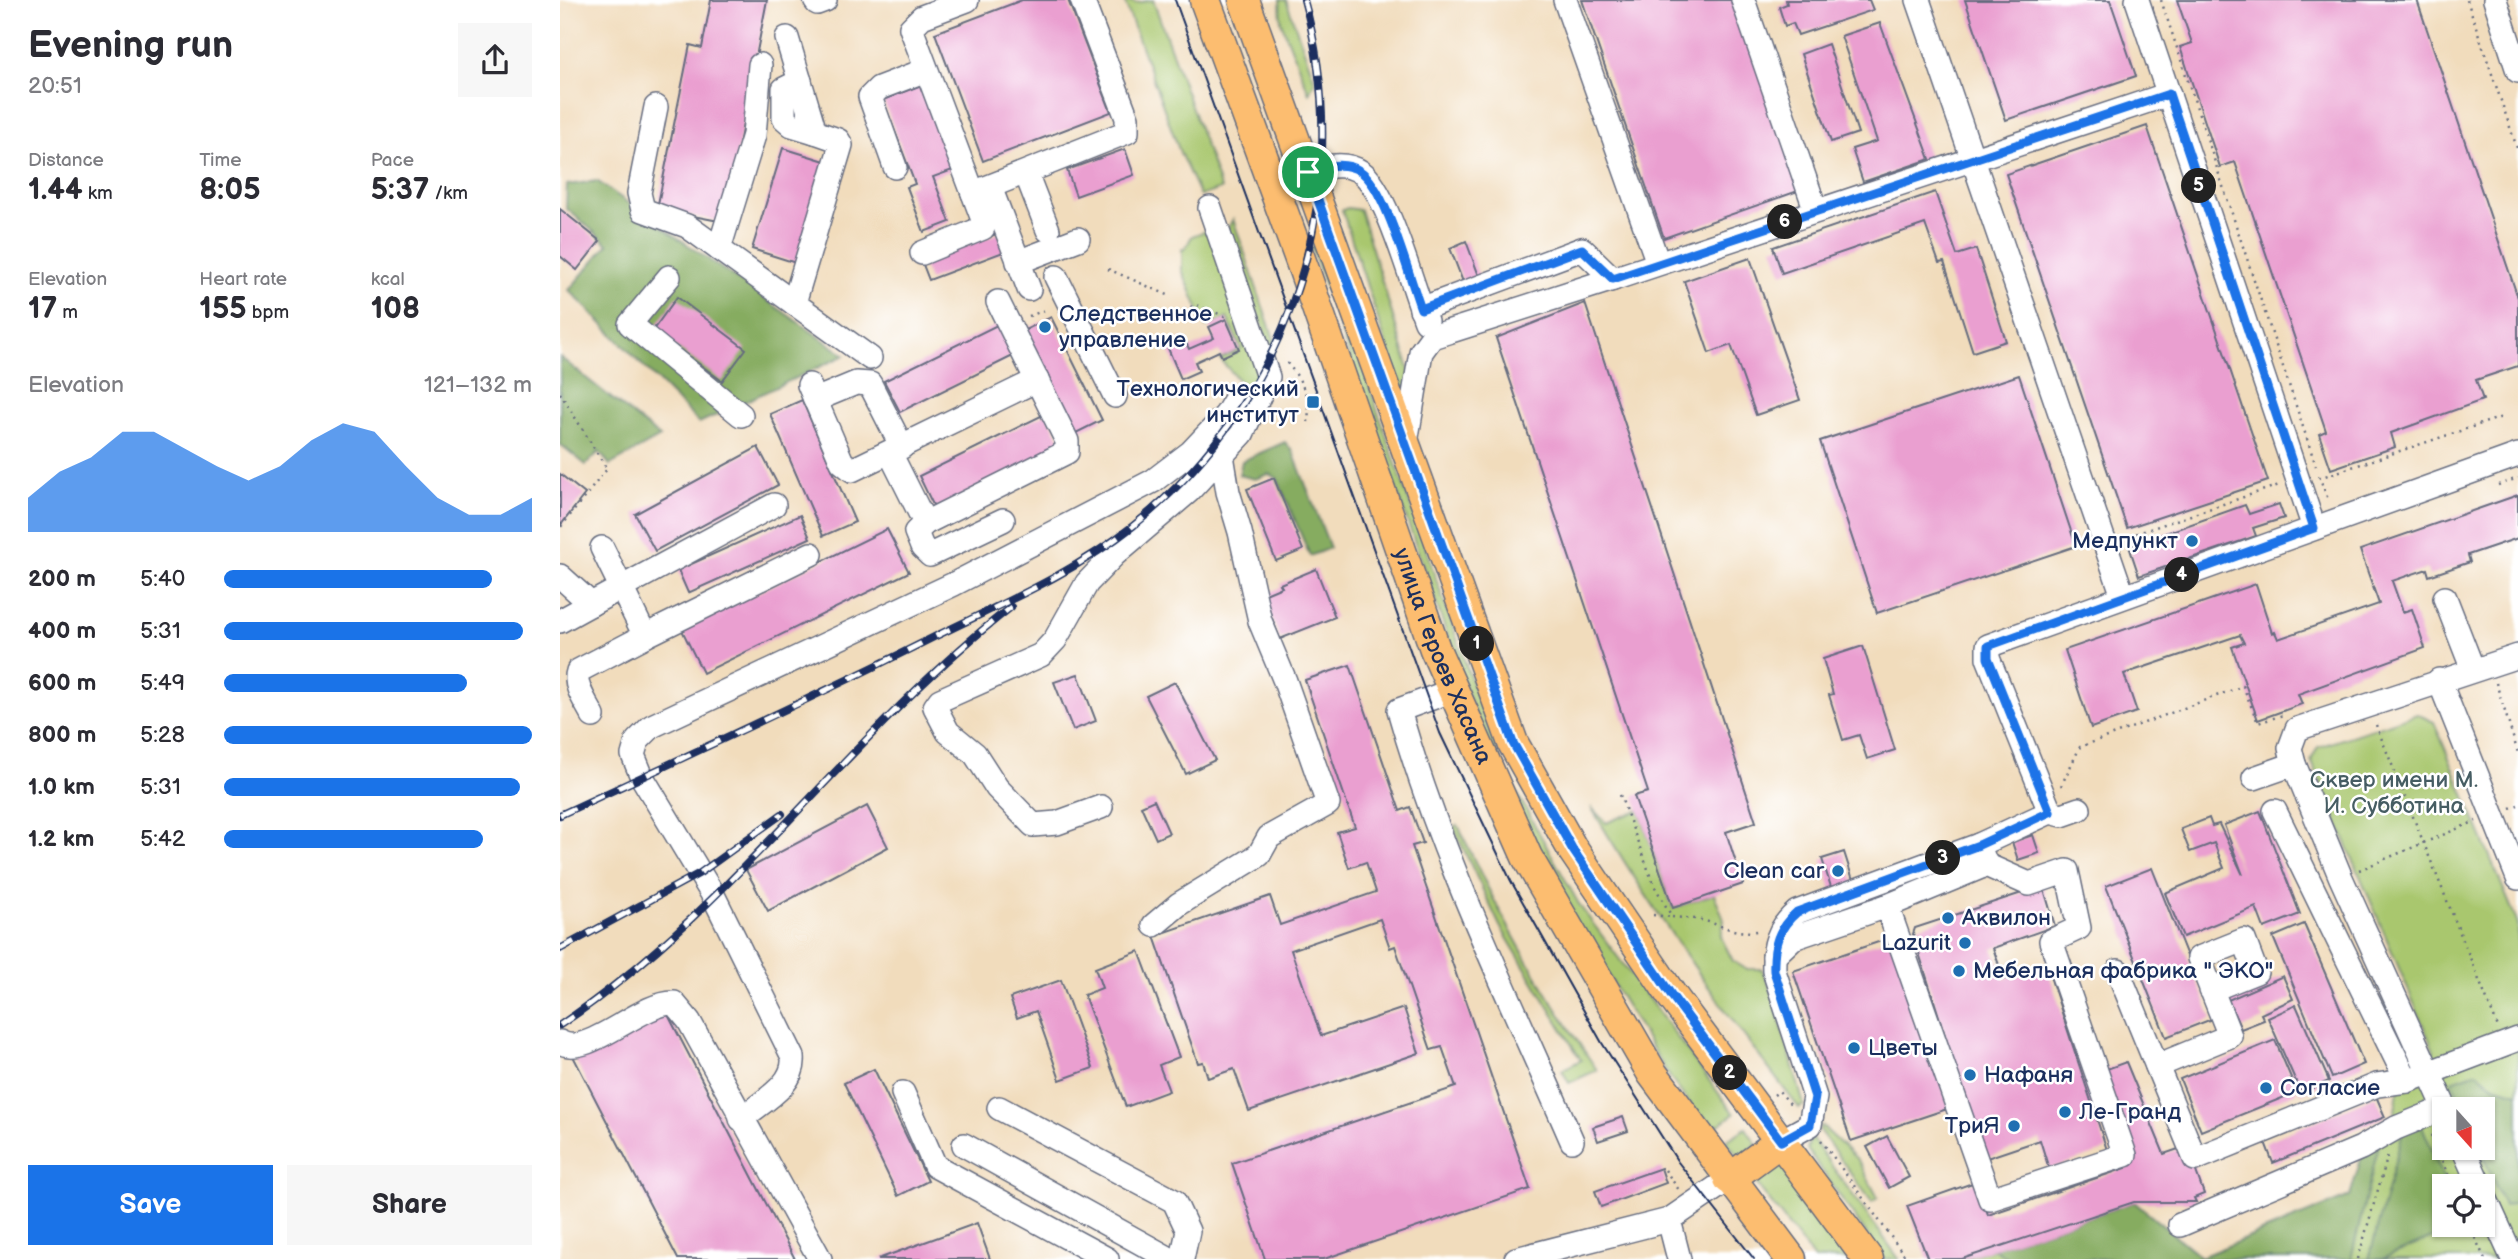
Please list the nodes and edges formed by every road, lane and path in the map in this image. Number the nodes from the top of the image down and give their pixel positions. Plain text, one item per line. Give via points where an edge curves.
1 (815, 0) edge
2 (825, 0) edge
3 (967, 0) edge
4 (1082, 0) edge
5 (1205, 0) edge
6 (1244, 0) edge
7 (1565, 0) edge
8 (1743, 0) edge
9 (1918, 0) edge
10 (2137, 0) edge
11 (2161, 0) edge
12 (2467, 0) edge
13 (2495, 0) edge
14 (787, 38) dead end
15 (760, 65) dead end
16 (926, 70) junction
17 (2518, 71) edge
18 (2169, 94) junction
19 (656, 107) dead end
20 (2518, 151) edge
21 (1971, 160) junction
22 (895, 167) dead end
23 (1308, 172) junction
24 (1026, 173) junction
25 (981, 190) junction
26 (1210, 208) dead end
27 (1816, 211) junction
28 (1048, 230) dead end
29 (1078, 239) dead end
30 (719, 249) junction
31 (922, 253) dead end
32 (1018, 262) junction
33 (1658, 263) junction
34 (1108, 269) dead end
35 (669, 277) dead end
36 (1056, 277) dead end
37 (1613, 279) junction
38 (1029, 289) dead end
39 (1170, 296) dead end
40 (1068, 301) junction
41 (998, 302) dead end
42 (794, 303) junction
43 (1421, 309) junction
44 (1171, 315) dead end
45 (1009, 324) junction
46 (1252, 329) junction
47 (1432, 337) junction
48 (870, 358) dead end
49 (1287, 363) dead end
50 (1037, 380) junction
51 (560, 393) edge
52 (1115, 396) dead end
53 (1236, 398) dead end
54 (741, 415) dead end
55 (1308, 422) dead end
56 (1405, 449) junction
57 (896, 450) junction
58 (1222, 455) junction
59 (2518, 455) edge
60 (774, 505) dead end
61 (1003, 520) dead end
62 (2336, 520) junction
63 (925, 523) junction
64 (560, 527) edge
65 (2314, 528) junction
66 (602, 548) dead end
67 (811, 554) dead end
68 (560, 576) edge
69 (622, 587) junction
70 (2123, 596) junction
71 (2445, 598) dead end
72 (591, 604) junction
73 (560, 621) edge
74 (645, 636) junction
75 (2518, 656) edge
76 (2484, 673) junction
77 (2439, 680) junction
78 (1451, 691) junction
79 (593, 716) dead end
80 (2290, 722) junction
81 (2377, 727) dead end
82 (2518, 753) edge
83 (2294, 764) junction
84 (2254, 778) dead end
85 (1620, 795) dead end
86 (1101, 807) dead end
87 (2079, 809) dead end
88 (2275, 811) dead end
89 (2050, 812) junction
90 (2470, 824) dead end
91 (2424, 843) junction
92 (2326, 844) junction
93 (1982, 855) junction
94 (2296, 856) junction
95 (2364, 868) dead end
96 (2518, 878) edge
97 (1887, 906) junction
98 (1653, 915) dead end
99 (1672, 917) junction
100 (1154, 925) dead end
101 (1781, 926) junction
102 (1774, 956) junction
103 (2118, 971) dead end
104 (2211, 990) dead end
105 (2498, 1027) dead end
106 (2518, 1039) edge
107 (563, 1046) edge
108 (2157, 1066) junction
109 (2431, 1072) junction
110 (2407, 1081) junction
111 (903, 1093) dead end
112 (2441, 1097) edge
113 (1768, 1100) dead end
114 (999, 1108) dead end
115 (1795, 1109) dead end
116 (2432, 1114) edge
117 (741, 1119) junction
118 (2396, 1128) junction
119 (1816, 1133) dead end
120 (1572, 1141) dead end
121 (1781, 1141) junction
122 (964, 1145) dead end
123 (1665, 1170) dead end
124 (1729, 1178) junction
125 (1684, 1196) dead end
126 (2495, 1219) edge
127 (1669, 1220) junction
128 (2180, 1225) dead end
129 (2475, 1237) edge
130 (820, 1259) edge
131 (1107, 1259) edge
132 (1170, 1259) edge
133 (1182, 1259) edge
134 (1516, 1259) edge
135 (1679, 1259) edge
136 (1791, 1259) edge
137 (1868, 1259) edge
138 (1908, 1259) edge
139 (2358, 1259) edge
140 (2485, 1259) edge
141 (2513, 1259) edge

1 - 2 lane
3 - 16 lane via 914,23 912,35
4 - 24 lane via 1129,126 1118,137
5 - 78 main road, улица Героев Хасана
6 - 23 main road, улица Героев Хасана
7 - 33 lane
8 - 27 lane
9 - 21 lane
10 - 18 lane
11 - 62 path
12 - 20 path
13 - 17 lane
14 - 42 lane via 800,80 783,89 784,118 838,140 841,150
15 - 30 lane via 754,135
16 - 22 lane via 879,88 870,97
16 - 25 lane
18 - 21 lane
18 - 65 lane
19 - 30 lane via 639,202 652,216 687,226
21 - 27 lane
21 - 70 lane
23 - 43 lane via 1346,165 1362,172 1378,190
23 - 56 main road, улица Героев Хасана
24 - 25 lane
24 - 28 lane
25 - 31 lane via 983,228
25 - 32 lane
26 - 46 lane
27 - 33 lane
29 - 32 lane
30 - 42 lane
32 - 38 lane
33 - 37 lane
34 - 39 path
35 - 54 lane via 630,324
36 - 40 lane
37 - 43 lane via 1582,249
37 - 47 lane
40 - 45 path
40 - 52 lane
41 - 45 lane
42 - 48 lane
43 - 47 lane
44 - 46 path via 1196,305 1243,329
45 - 50 lane
46 - 58 lane via 1268,377 1242,434
47 - 56 lane via 1422,352
49 - 55 path via 1299,377 1310,407
50 - 57 lane
50 - 63 lane via 1067,441 1067,452
51 - 64 path via 607,470
53 - 117 lane via 1191,452 1153,481 954,584 652,726 637,741 634,755 642,777 713,895 793,1057 789,1079
56 - 121 main road, улица Героев Хасана via 1513,743 1573,850 1672,996
57 - 57 lane via 870,384 812,392 846,468 858,469
57 - 63 lane
58 - 86 lane via 1087,583 1055,640 1041,655 940,700 935,707 948,732 975,754 997,788 1033,825 1057,823
58 - 100 lane via 1259,621 1328,804 1269,837 1259,855 1179,904
59 - 62 lane
60 - 69 lane
61 - 63 lane via 930,555 916,533
62 - 65 lane
65 - 70 lane
66 - 69 lane
67 - 74 lane
68 - 72 lane
69 - 72 lane
69 - 74 lane
70 - 89 lane via 1988,646 1988,658
71 - 76 lane
72 - 73 lane
74 - 79 lane via 578,671 578,686
75 - 76 lane
76 - 77 lane
76 - 82 path
77 - 80 lane
77 - 96 lane
78 - 120 lane via 1399,710 1456,871
78 - 124 main road, улица Героев Хасана via 1527,856 1652,1073
80 - 83 lane
80 - 89 path via 2258,723 2243,686 2080,747
81 - 91 path
83 - 84 lane
83 - 92 lane
85 - 99 path via 1654,885
87 - 89 lane via 2062,815
88 - 94 lane
89 - 93 lane
90 - 91 path
91 - 95 path
91 - 105 path
92 - 94 lane
92 - 109 lane
93 - 97 lane
93 - 97 lane via 2029,884 2067,871 2079,928 2050,942 2124,1154 1990,1199
93 - 101 lane via 1797,912
94 - 110 lane
97 - 102 lane via 1793,939
98 - 99 path
99 - 101 path via 1747,933
101 - 102 lane
102 - 121 lane via 1774,971 1815,1097 1810,1125
103 - 108 lane
104 - 108 lane via 2230,1036
106 - 109 lane
107 - 117 lane via 582,1045 662,1003 674,1003 689,1021
108 - 110 lane via 2195,1159 2377,1085
109 - 110 lane
109 - 112 lane
111 - 131 lane via 935,1166
113 - 115 path via 1779,1091
114 - 133 lane via 1174,1201 1188,1231
116 - 118 lane
117 - 130 lane
118 - 128 lane via 2361,1149
118 - 139 path
119 - 138 path
121 - 124 main road
121 - 137 main road, улица Героев Хасана
122 - 132 lane
123 - 125 path
124 - 127 lane
124 - 136 main road, улица Героев Хасана
126 - 141 lane
127 - 134 lane
127 - 135 lane
129 - 140 path

